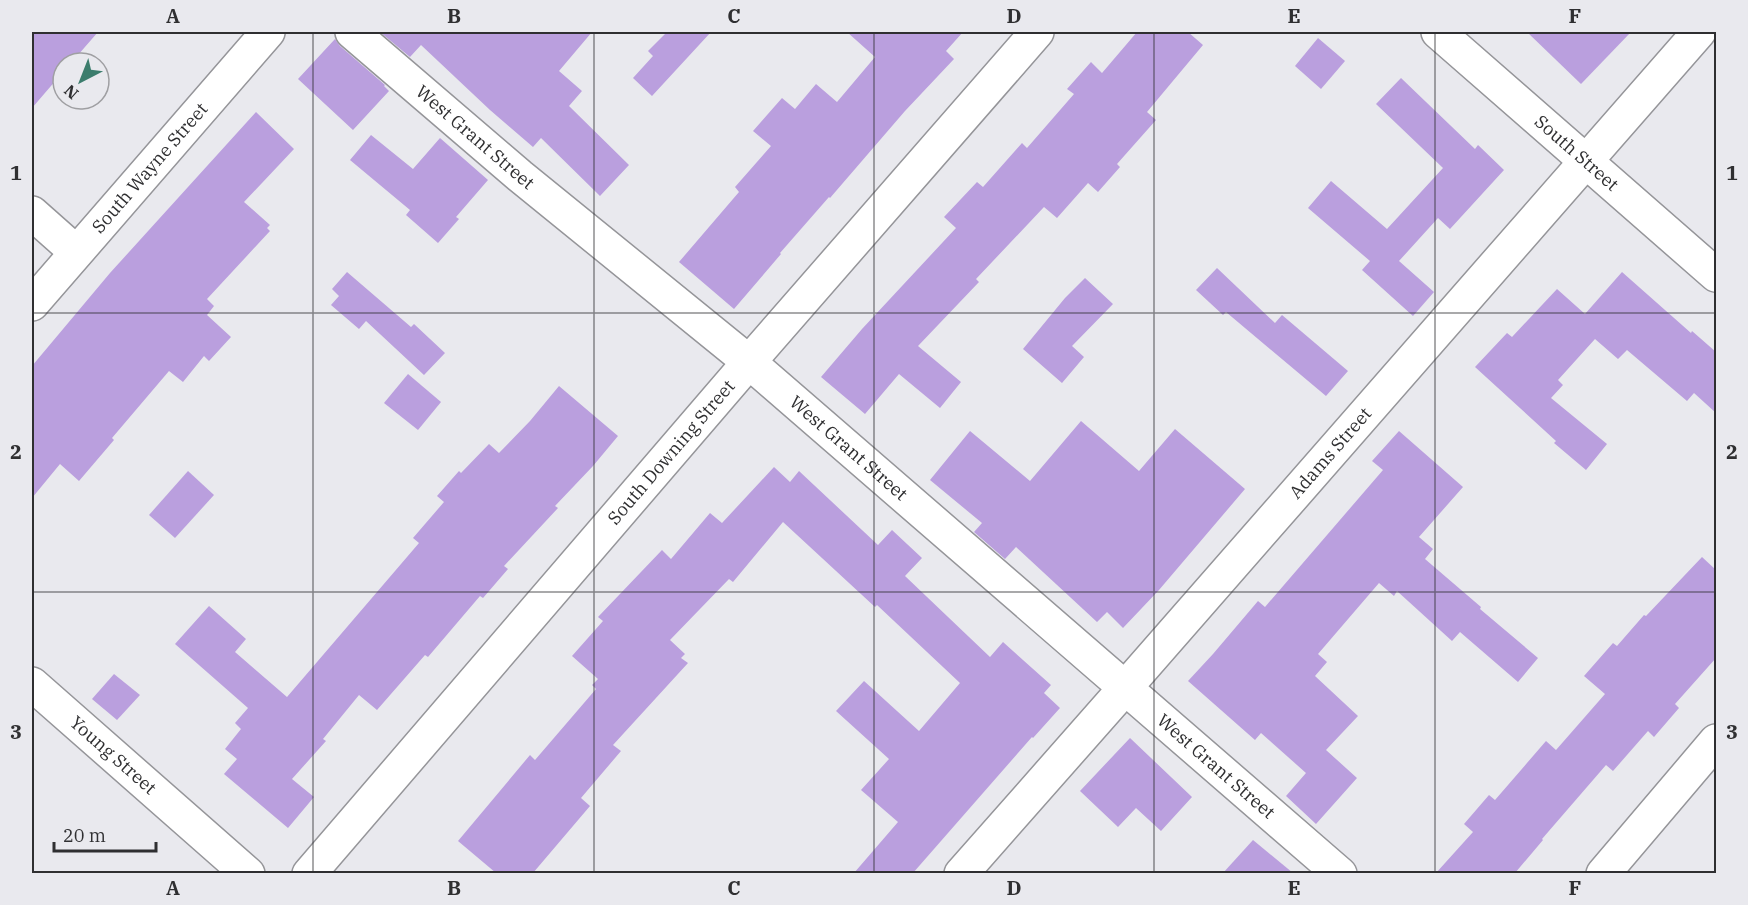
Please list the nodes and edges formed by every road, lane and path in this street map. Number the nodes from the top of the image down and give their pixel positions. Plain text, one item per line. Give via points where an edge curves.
1 (268, 32) edge
2 (352, 32) edge
3 (1037, 32) edge
4 (1438, 32) edge
5 (1699, 32) edge
6 (1587, 161) junction
7 (32, 213) edge
8 (76, 252) junction
9 (1716, 275) edge
10 (32, 304) edge
11 (749, 362) junction
12 (32, 684) edge
13 (1125, 688) junction
14 (1716, 741) edge
15 (248, 873) edge
16 (309, 873) edge
17 (961, 873) edge
18 (1340, 873) edge
19 (1603, 873) edge

1 - 8 street, South Wayne Street
2 - 11 street, West Grant Street via 520,176
3 - 11 street, South Downing Street
4 - 6 street, South Street
5 - 6 street, Adams Street
6 - 9 street, South Street
6 - 13 street, Adams Street
7 - 8 street
8 - 10 street, South Wayne Street
11 - 13 street, West Grant Street
11 - 16 street, South Downing Street
12 - 15 street, Young Street
13 - 17 street, Adams Street
13 - 18 street, West Grant Street
14 - 19 street

